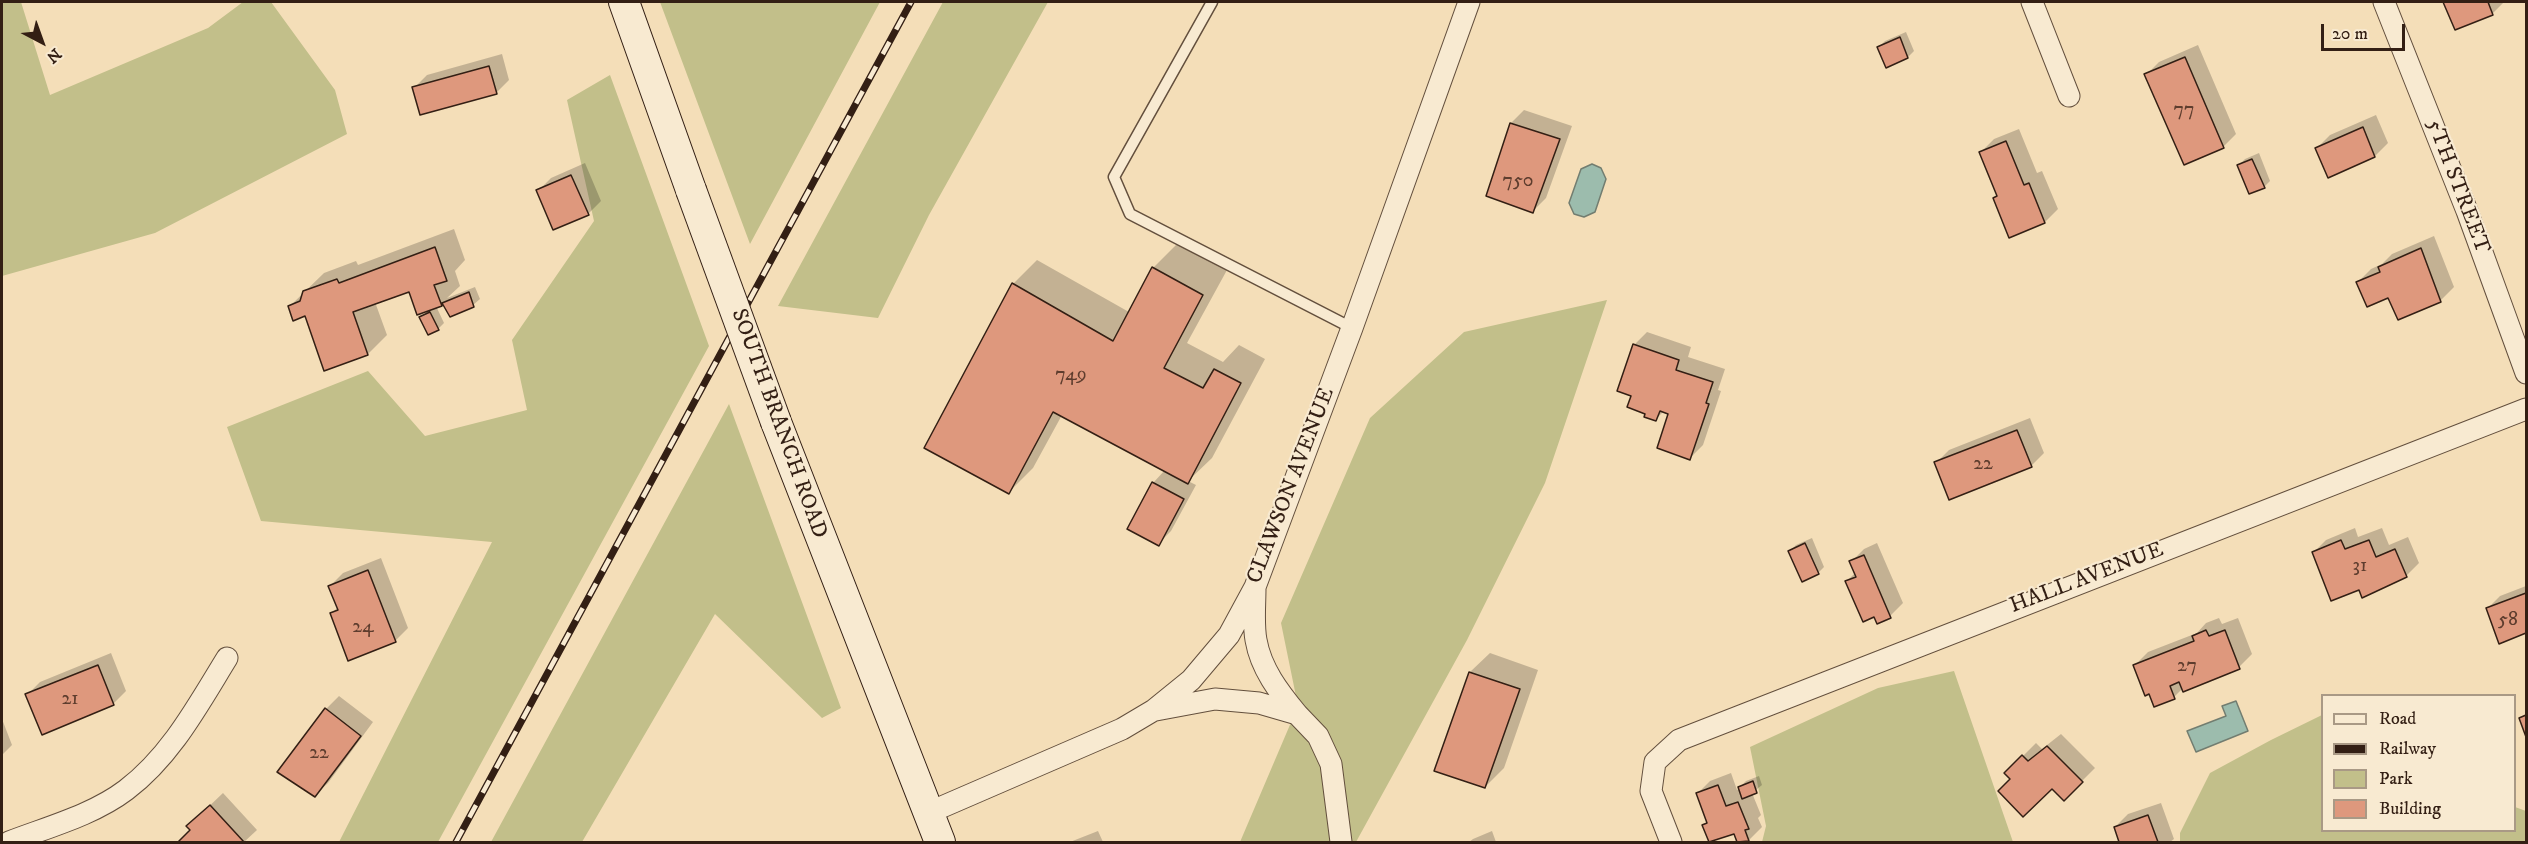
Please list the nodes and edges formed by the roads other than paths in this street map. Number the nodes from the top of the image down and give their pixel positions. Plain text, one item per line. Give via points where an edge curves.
1 (624, 2) edge
2 (1212, 2) edge
3 (1469, 2) edge
4 (2032, 2) edge
5 (2384, 2) edge
6 (2069, 96) dead end
7 (1352, 328) junction
8 (2526, 373) edge
9 (2526, 409) edge
10 (1255, 587) junction
11 (227, 658) dead end
12 (1154, 710) junction
13 (1297, 714) junction
14 (928, 813) junction
15 (9, 843) edge
16 (940, 843) edge
17 (1341, 843) edge
18 (1671, 843) edge

1 - 14 street, SOUTH BRANCH ROAD, bridge via 776,422
2 - 7 lane via 1114,177 1130,214
3 - 7 street, CLAWSON AVENUE
4 - 6 street
5 - 8 street, 5TH STREET
7 - 10 street, CLAWSON AVENUE
9 - 18 street, HALL AVENUE via 1679,740 1655,762 1651,791
10 - 12 street, CLAWSON AVENUE via 1210,660
10 - 13 street via 1255,639 1260,658 1275,687
11 - 15 street via 189,721 156,763 126,790 92,810
12 - 13 street via 1215,699 1259,703
12 - 14 street, CLAWSON AVENUE via 1122,729
13 - 17 street via 1318,736 1331,764
14 - 16 street, SOUTH BRANCH ROAD

